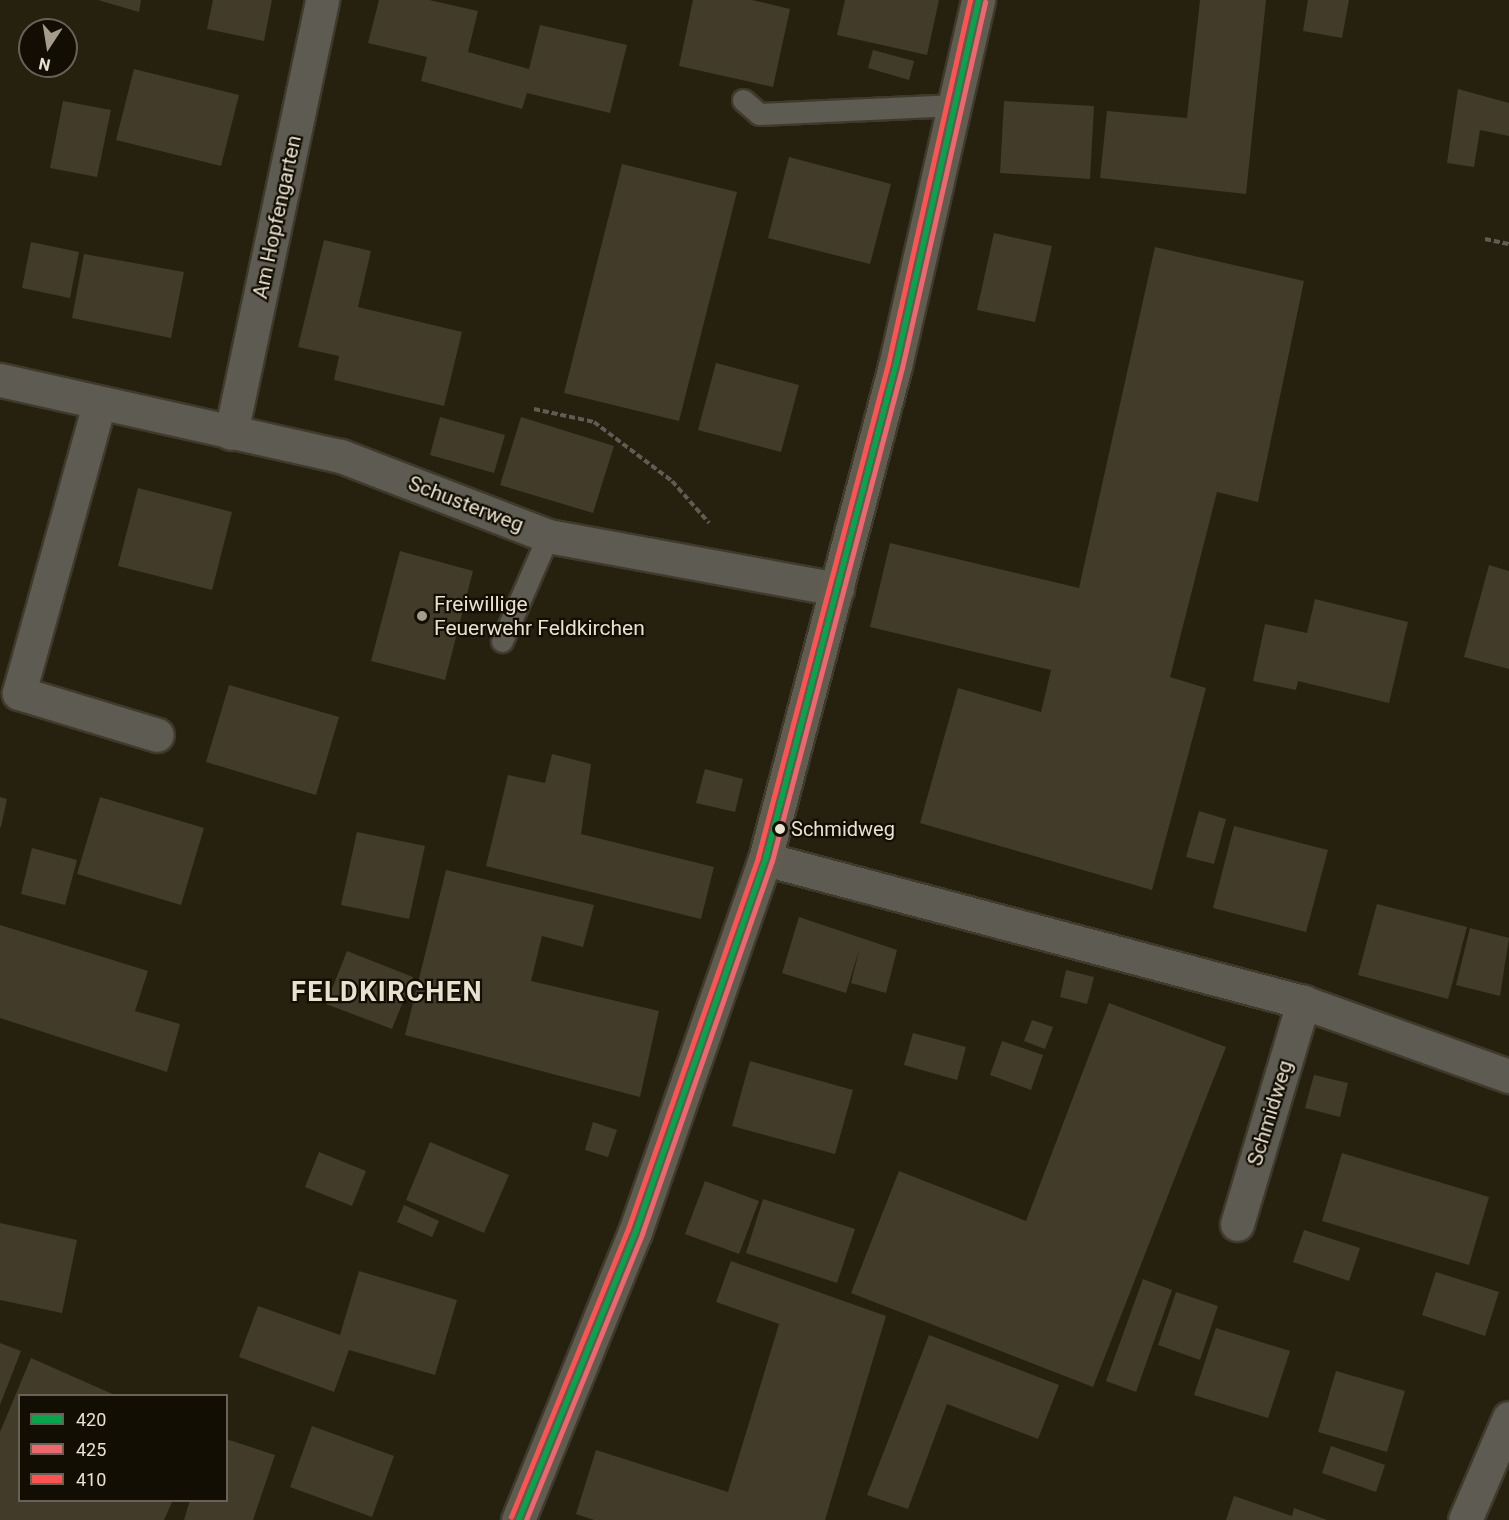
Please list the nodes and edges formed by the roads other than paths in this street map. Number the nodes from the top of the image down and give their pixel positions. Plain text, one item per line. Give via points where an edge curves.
1 (322, 0) edge
2 (978, 0) edge
3 (743, 100) dead end
4 (957, 105) junction
5 (0, 380) edge
6 (99, 404) junction
7 (231, 433) junction
8 (548, 536) junction
9 (837, 589) junction
10 (502, 641) dead end
11 (157, 735) dead end
12 (765, 859) junction
13 (1303, 1002) junction
14 (1509, 1076) edge
15 (1237, 1224) dead end
16 (1509, 1418) edge
17 (519, 1520) edge
18 (1465, 1520) edge

1 - 7 street, Am Hopfengarten
2 - 4 main road
3 - 4 lane via 759,114
4 - 9 main road
5 - 6 street, Schusterweg
6 - 7 street, Schusterweg
6 - 11 street via 19,693
7 - 8 street, Schusterweg via 341,456
8 - 9 street, Schusterweg
8 - 10 lane
9 - 12 main road
12 - 13 street
12 - 17 main road via 635,1232
13 - 14 street
13 - 15 street, Schmidweg
16 - 18 street

